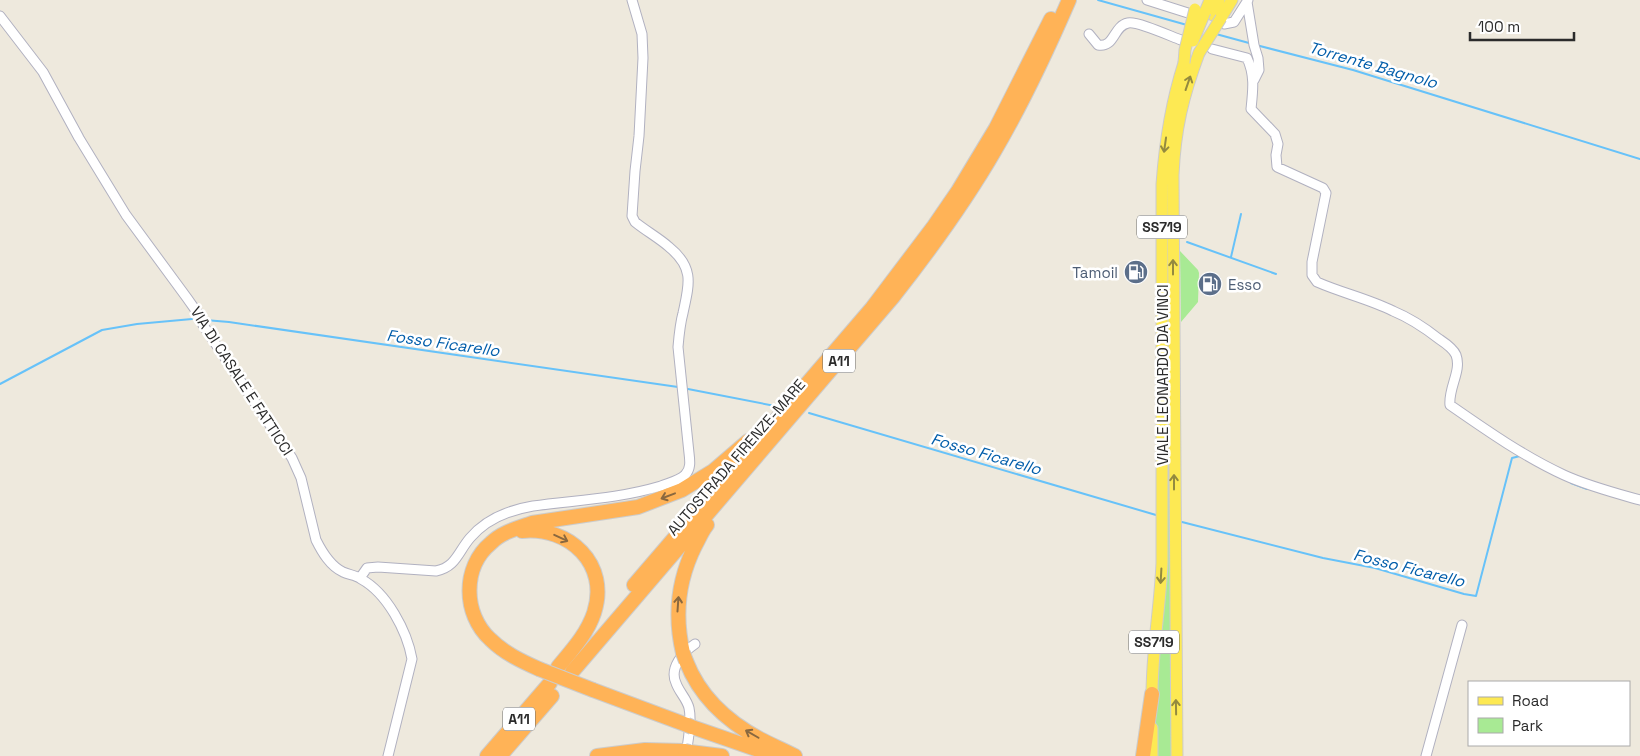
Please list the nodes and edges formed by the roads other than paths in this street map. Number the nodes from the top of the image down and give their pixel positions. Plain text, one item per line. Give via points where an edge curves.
1 (632, 0) edge
2 (1059, 0) edge
3 (1069, 0) edge
4 (1147, 0) edge
5 (1210, 0) edge
6 (1219, 0) edge
7 (1232, 0) edge
8 (1248, 1) edge
9 (1206, 13) edge
10 (0, 16) edge
11 (1056, 18) junction
12 (1089, 34) dead end
13 (1181, 40) dead end
14 (1212, 49) dead end
15 (1254, 80) junction
16 (801, 390) junction
17 (756, 459) junction
18 (1640, 500) edge
19 (497, 538) junction
20 (360, 578) junction
21 (1462, 625) dead end
22 (695, 644) dead end
23 (564, 669) junction
24 (548, 680) junction
25 (1152, 694) junction
26 (731, 741) junction
27 (687, 753) edge
28 (388, 756) edge
29 (487, 756) edge
30 (500, 756) edge
31 (597, 756) edge
32 (722, 756) edge
33 (765, 756) edge
34 (776, 756) edge
35 (795, 756) edge
36 (1143, 756) edge
37 (1152, 756) edge
38 (1176, 756) edge
39 (1426, 756) edge

1 - 20 street via 642,34 643,58 632,216 635,222 680,257 688,274 689,291 678,347 689,470 678,480 637,493 516,509 482,526 470,537 453,563 444,569 367,568
2 - 11 highway, AUTOSTRADA FIRENZE-MARE / A11
3 - 11 highway, AUTOSTRADA FIRENZE-MARE / A11
4 - 9 street
5 - 9 main road
6 - 9 main road
7 - 9 main road
8 - 9 street via 1234,22
8 - 15 street via 1258,58
9 -> 25 main road, VIALE LEONARDO DA VINCI / SS719, bridge via 1184,50 1184,63 1166,141 1162,184 1162,563
38 -> 9 main road, VIALE LEONARDO DA VINCI / SS719, bridge via 1173,175 1183,102 1200,54
10 - 20 street, VIA DI CASALE E FATTICCI via 43,72 83,146 126,215 199,315 292,458 301,478 320,548 333,566
11 - 16 highway, AUTOSTRADA FIRENZE-MARE / A11 via 958,192 877,302
11 - 17 highway, AUTOSTRADA FIRENZE-MARE / A11 via 1034,76 960,206 893,297
12 - 13 street via 1098,45 1106,45 1120,26 1132,23
14 - 15 street via 1246,58
15 - 18 street via 1251,109 1275,134 1277,167 1323,188 1326,193 1312,262 1312,275 1317,282 1393,310 1426,328 1448,346 1457,362 1450,405 1482,428 1564,475
16 -> 19 highway via 788,398 730,457 682,490 638,507 532,523
16 - 23 highway, AUTOSTRADA FIRENZE-MARE / A11
17 - 23 highway, AUTOSTRADA FIRENZE-MARE / A11
35 -> 17 highway via 724,716 702,692 684,657 679,634 680,589 686,567 705,528 747,476
19 -> 23 highway via 524,531 545,532 575,545 589,561 596,579 594,612
19 - 24 highway via 480,555 474,567 469,590 474,616 488,638
20 - 28 street, VIA DI CASALE E FATTICCI via 381,594 405,633 411,652 410,671
21 - 39 street
22 - 27 street via 677,663 674,674 689,710
24 - 26 highway, bridge via 593,690
24 - 29 highway, A11
24 - 30 highway, A11
25 - 36 highway
25 - 37 main road, VIALE LEONARDO DA VINCI / SS719
26 - 33 highway
26 - 34 highway
27 - 31 highway via 645,750
27 - 32 highway

